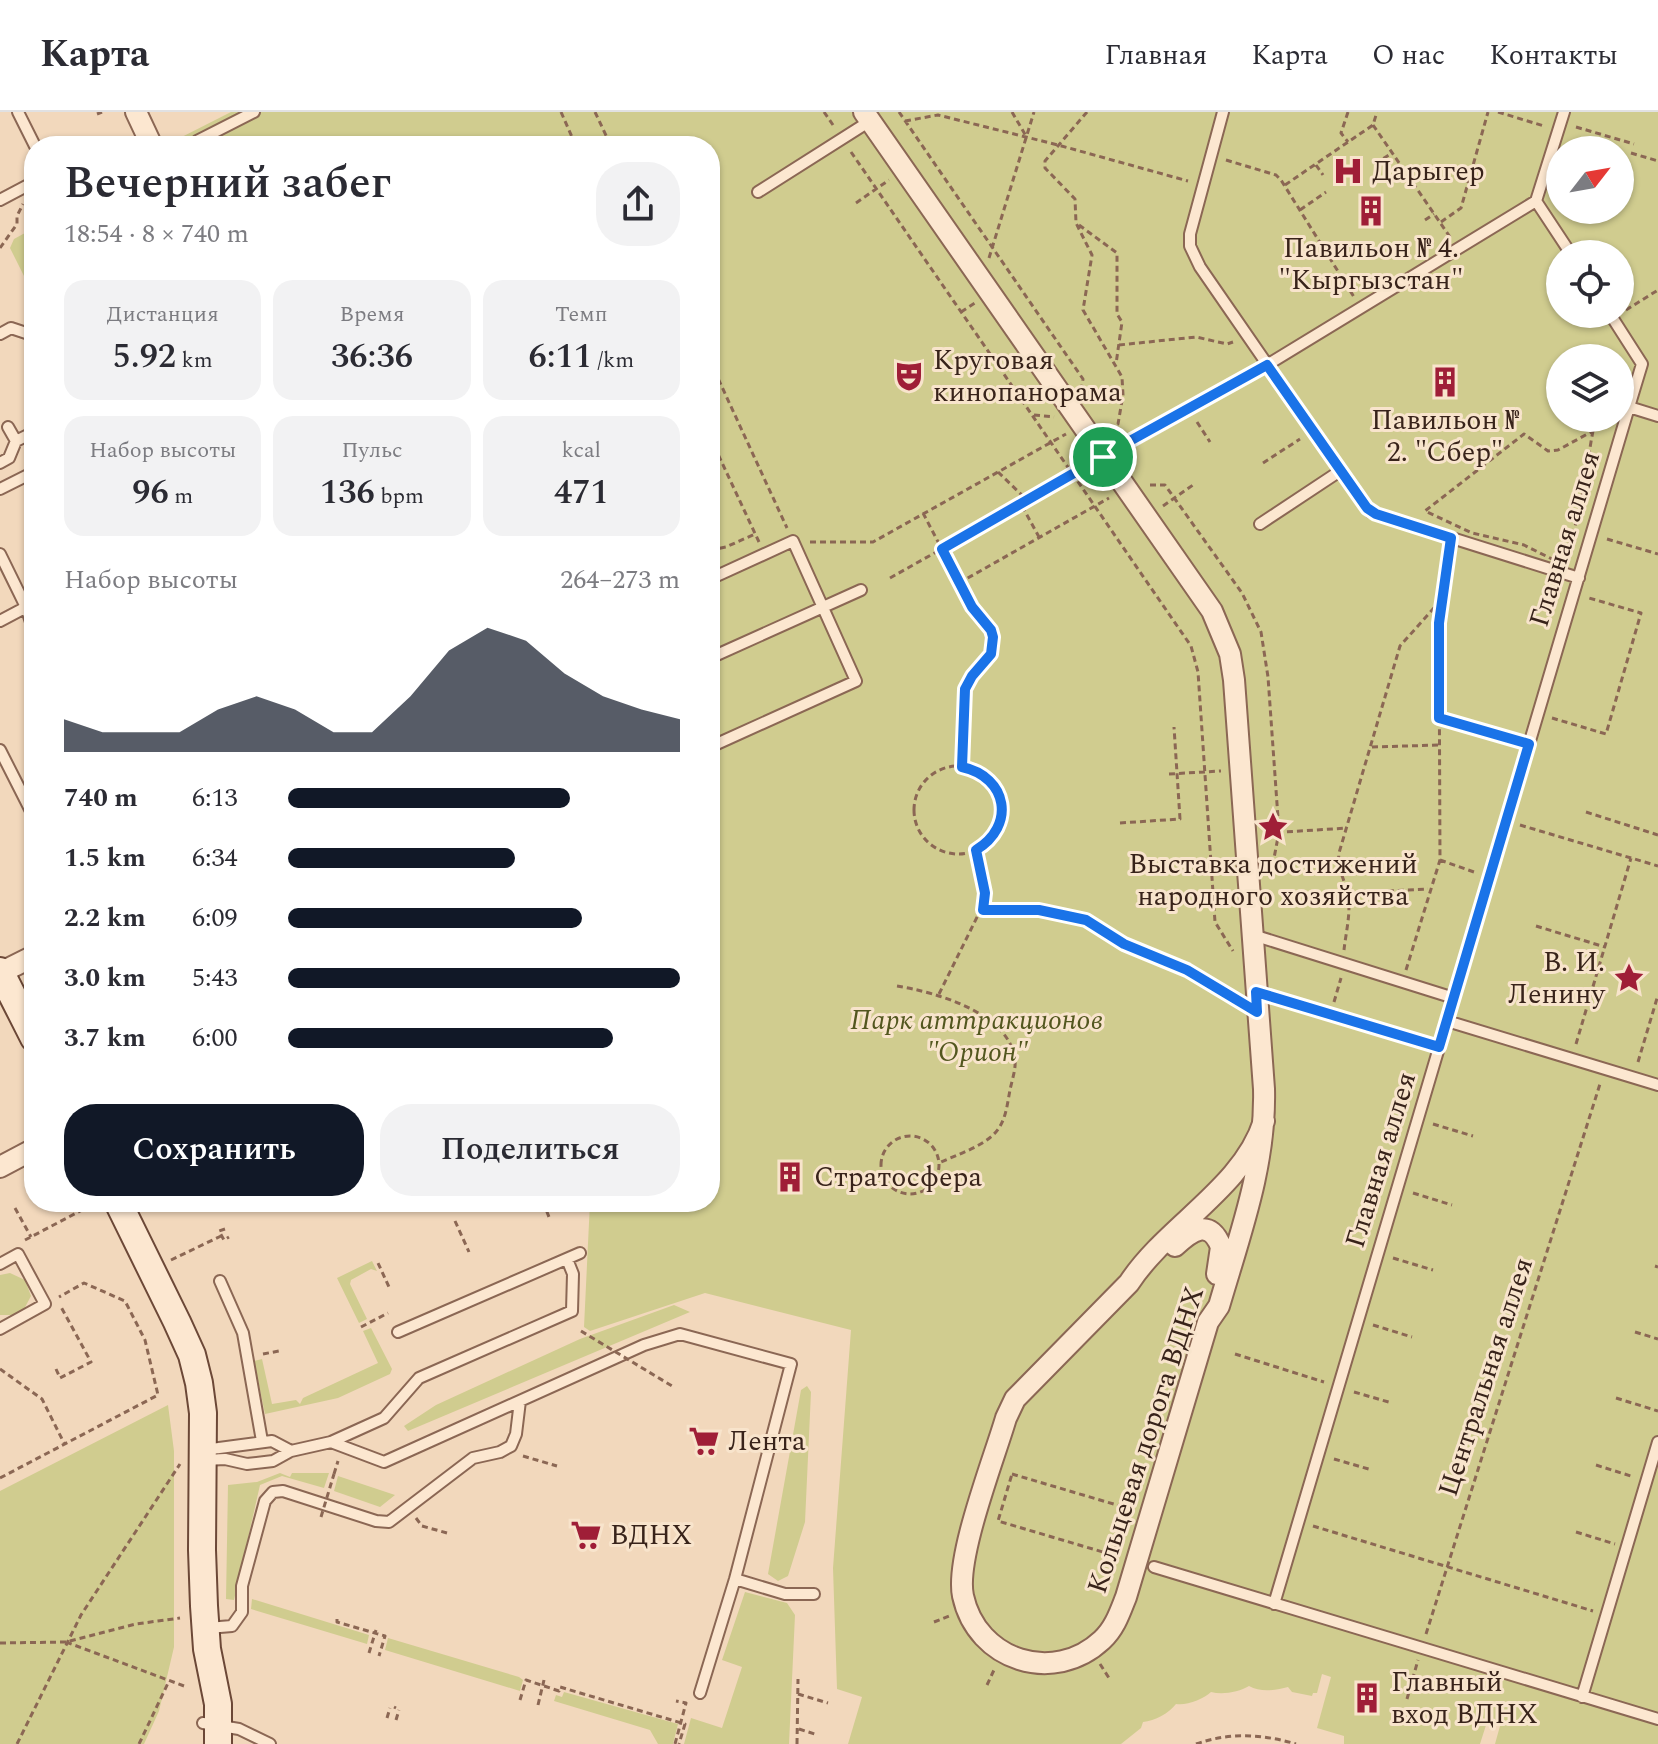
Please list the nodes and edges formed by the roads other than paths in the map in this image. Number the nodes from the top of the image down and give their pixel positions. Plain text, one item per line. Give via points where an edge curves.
1 (18, 112) edge
2 (136, 112) edge
3 (254, 112) edge
4 (1223, 112) edge
5 (867, 116) edge
6 (1561, 122) edge
7 (30, 136) edge
8 (147, 136) edge
9 (207, 136) edge
10 (24, 187) edge
11 (758, 192) dead end
12 (0, 200) edge
13 (1536, 201) junction
14 (1562, 240) edge
15 (0, 334) edge
16 (24, 334) edge
17 (1634, 352) edge
18 (1267, 365) junction
19 (1634, 390) edge
20 (1634, 409) edge
21 (1658, 416) edge
22 (8, 427) dead end
23 (1622, 432) edge
24 (24, 437) edge
25 (16, 441) junction
26 (1103, 457) junction
27 (0, 463) edge
28 (1340, 471) junction
29 (24, 477) edge
30 (0, 489) edge
31 (1260, 524) dead end
32 (0, 554) edge
33 (720, 575) edge
34 (1579, 578) junction
35 (861, 590) dead end
36 (24, 595) edge
37 (823, 607) junction
38 (24, 608) edge
39 (0, 621) edge
40 (720, 653) edge
41 (720, 742) edge
42 (0, 750) edge
43 (24, 797) edge
44 (1251, 934) junction
45 (24, 961) edge
46 (0, 972) edge
47 (1454, 998) junction
48 (1256, 1002) junction
49 (24, 1019) edge
50 (1447, 1021) junction
51 (1439, 1047) junction
52 (1658, 1085) edge
53 (1264, 1121) junction
54 (24, 1154) edge
55 (0, 1167) edge
56 (123, 1212) edge
57 (580, 1253) dead end
58 (567, 1259) junction
59 (0, 1264) edge
60 (220, 1281) dead end
61 (1129, 1283) junction
62 (1208, 1322) junction
63 (0, 1329) edge
64 (398, 1332) dead end
65 (520, 1401) junction
66 (262, 1441) junction
67 (331, 1442) junction
68 (1658, 1442) edge
69 (291, 1451) junction
70 (196, 1458) junction
71 (1154, 1567) dead end
72 (735, 1579) junction
73 (814, 1594) dead end
74 (1274, 1604) junction
75 (206, 1638) junction
76 (700, 1693) dead end
77 (1582, 1697) junction
78 (1658, 1719) edge
79 (210, 1734) edge
80 (270, 1744) edge

1 - 7 lane
2 - 8 street
3 - 9 lane
4 - 18 lane via 1190,246
5 - 11 lane via 842,139
5 - 26 street, Кольцевая дорога ВДНХ
6 - 13 lane
10 - 12 lane
13 - 14 lane
13 - 18 lane
15 - 16 lane via 11,328
17 - 19 lane, Главная аллея via 1642,364
18 - 26 lane
18 - 28 lane
20 - 21 lane
22 - 25 lane
23 - 34 lane, Главная аллея
24 - 25 lane
25 - 27 lane via 9,458
26 - 44 street, Кольцевая дорога ВДНХ via 1212,611 1230,654
28 - 31 lane
28 - 34 lane via 1371,512
29 - 30 lane
32 - 36 lane
33 - 37 lane via 793,541
34 - 47 lane, Главная аллея
35 - 37 lane
37 - 40 lane
37 - 41 lane via 856,681
38 - 39 lane
42 - 43 lane
44 - 47 lane
44 - 48 street, Кольцевая дорога ВДНХ
45 - 46 street
46 - 49 street
47 - 50 lane, Главная аллея
48 - 51 lane via 1331,1014
48 - 53 street, Кольцевая дорога ВДНХ
50 - 51 lane, Главная аллея
50 - 52 lane
51 - 74 lane, Главная аллея
53 - 61 street, Кольцевая дорога ВДНХ via 1240,1165
53 - 62 street, Кольцевая дорога ВДНХ via 1257,1173 1219,1306
54 - 55 street
56 - 70 street via 192,1355 203,1413
57 - 58 lane
58 - 64 lane
58 - 67 lane via 573,1274 572,1311 419,1378 384,1418
59 - 63 lane via 18,1254 45,1304
60 - 66 lane via 243,1333
61 - 62 street via 1147,1274 1188,1234 1212,1232 1221,1257
61 - 62 street, Кольцевая дорога ВДНХ via 1022,1391 1006,1418 961,1581 973,1623 1003,1654 1030,1663 1059,1662 1103,1640 1114,1626
65 - 67 lane via 384,1462
65 - 72 lane via 680,1334 791,1364
65 - 75 lane via 511,1446 473,1458 395,1519 382,1522 273,1492 265,1501 242,1586 242,1612 232,1626
66 - 69 lane
66 - 70 lane
67 - 69 lane
68 - 77 lane
69 - 70 lane via 260,1462
70 - 75 street
71 - 74 lane
72 - 73 lane via 785,1594
72 - 76 lane
74 - 77 lane
75 - 79 street
77 - 78 lane
79 - 80 lane via 239,1729

